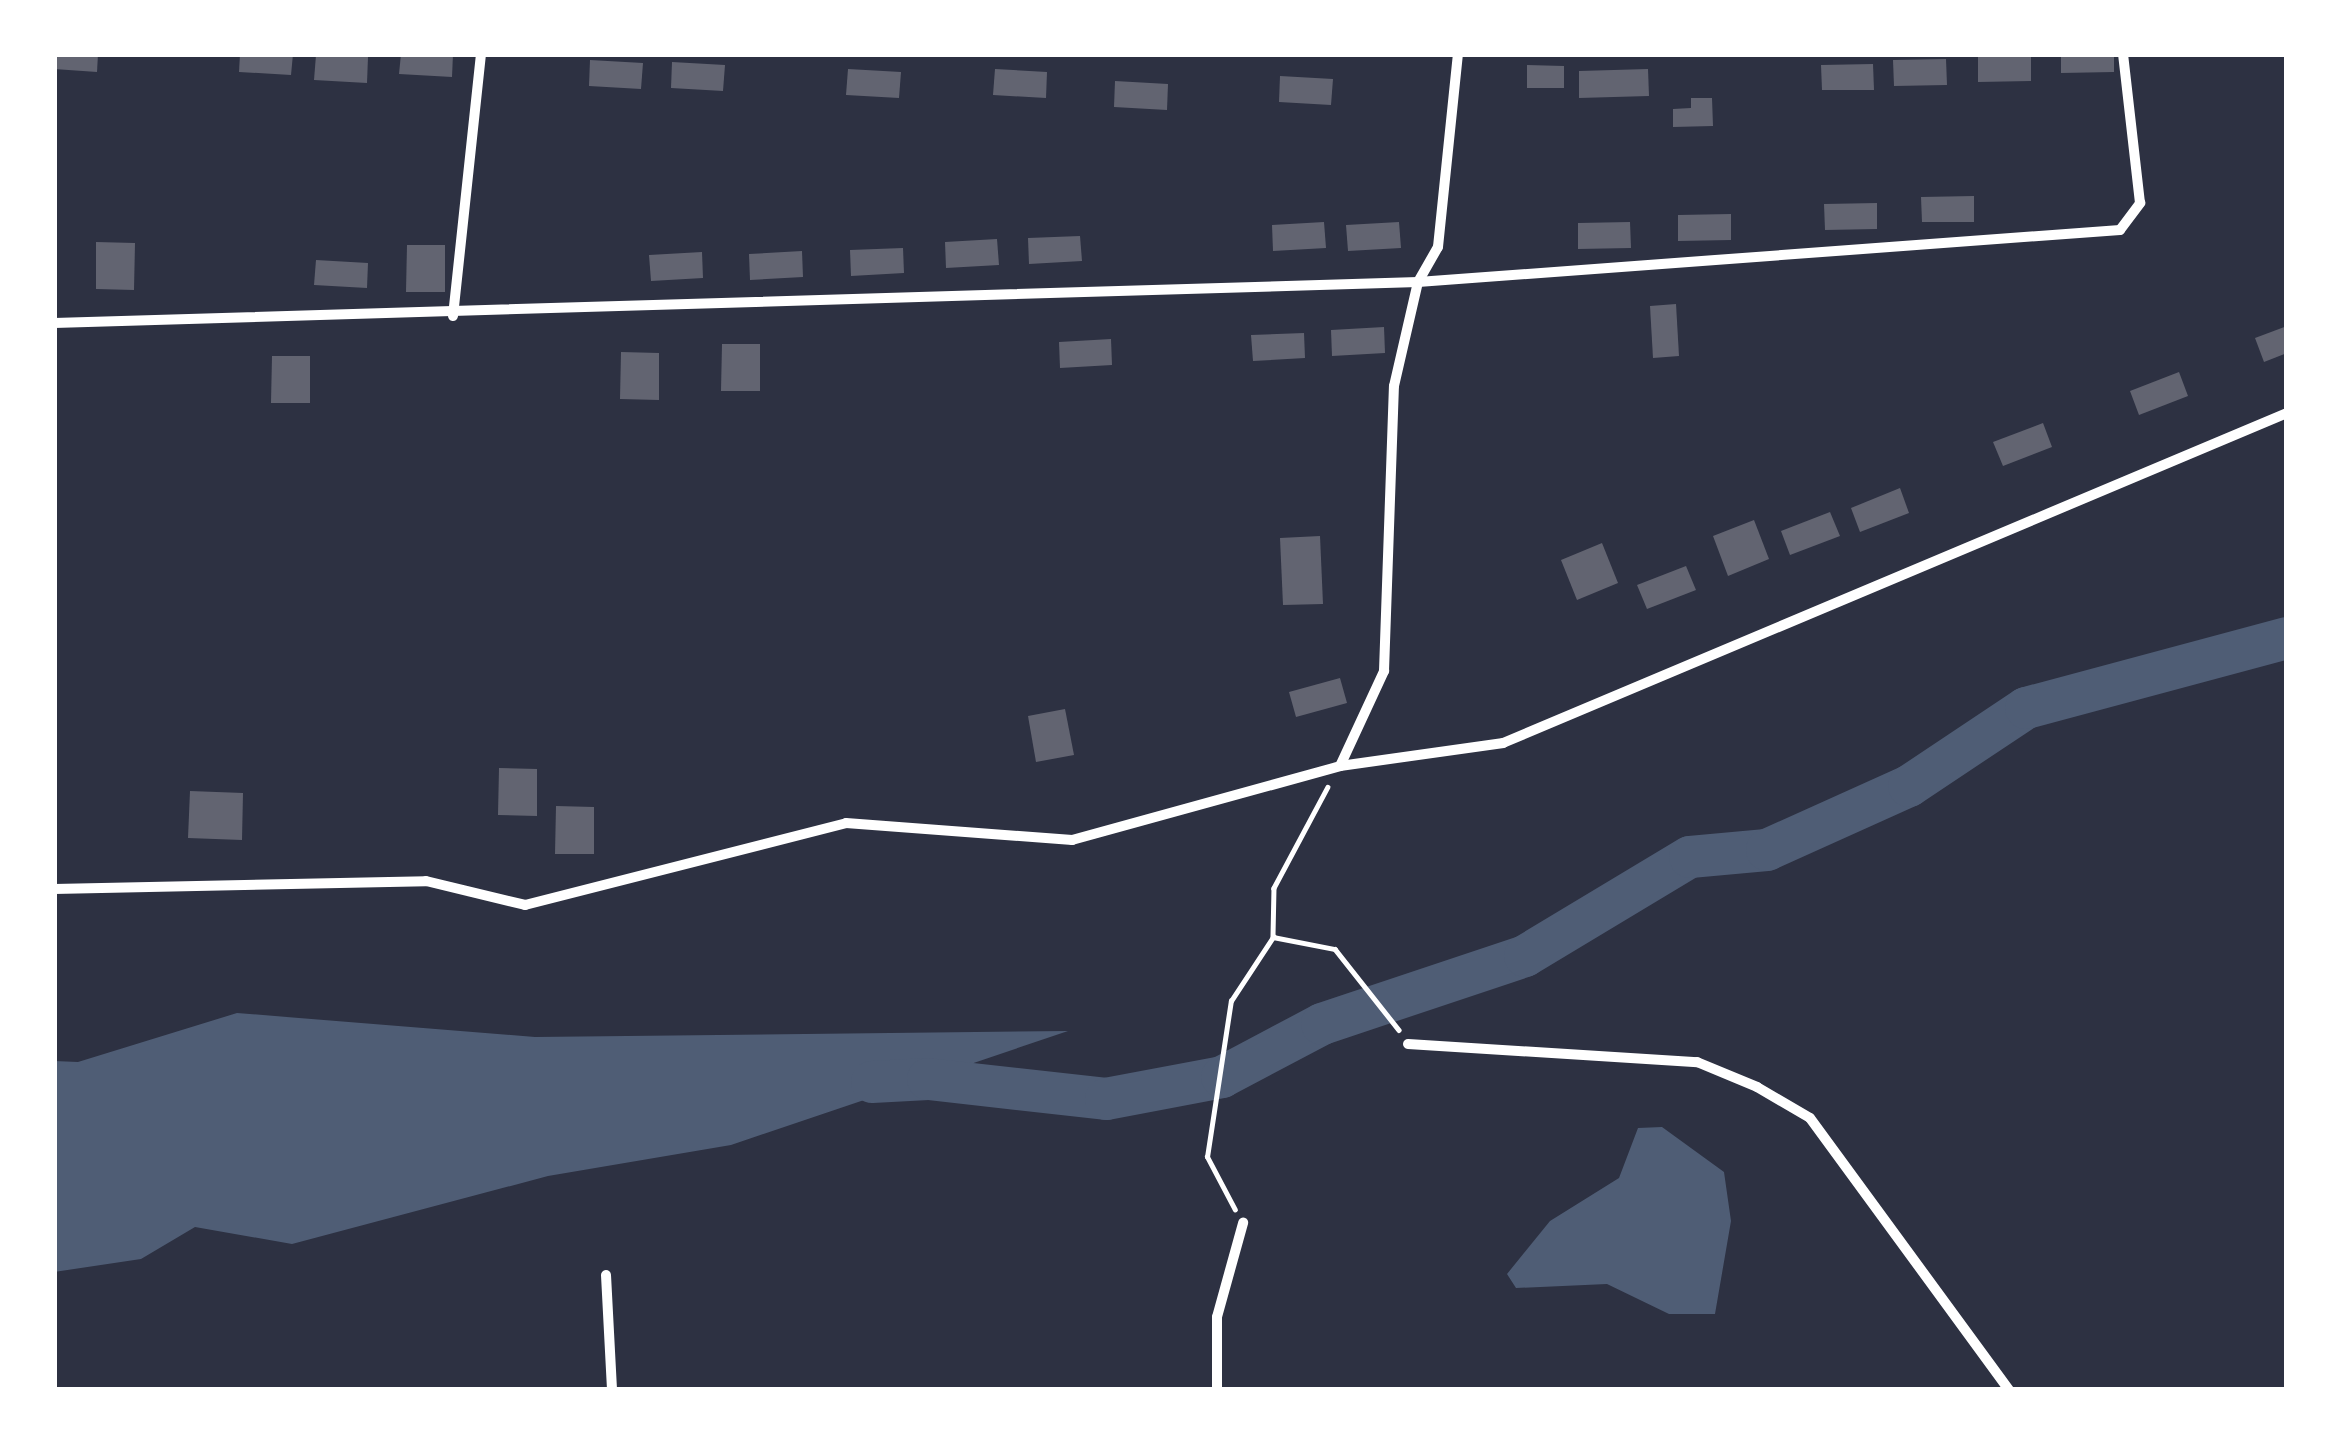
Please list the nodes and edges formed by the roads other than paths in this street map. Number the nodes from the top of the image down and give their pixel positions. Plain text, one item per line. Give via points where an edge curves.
1 (481, 54) edge
2 (1458, 54) edge
3 (2123, 54) edge
4 (1418, 282) junction
5 (453, 316) junction
6 (54, 323) edge
7 (2287, 412) edge
8 (1340, 766) junction
9 (54, 889) edge
10 (1408, 1044) road end
11 (1243, 1223) road end
12 (606, 1275) dead end
13 (612, 1390) edge
14 (1217, 1390) edge
15 (2008, 1390) edge

1 - 5 street
2 - 4 street via 1438,247
3 - 4 street via 2140,202 2120,230
4 - 5 street
4 - 8 street via 1394,386 1384,670
5 - 6 street
7 - 8 street via 1503,743
8 - 9 street via 1072,840 846,823 525,905 426,881
10 - 15 street via 1697,1062 1757,1087 1810,1118
11 - 14 street via 1217,1317
12 - 13 street

